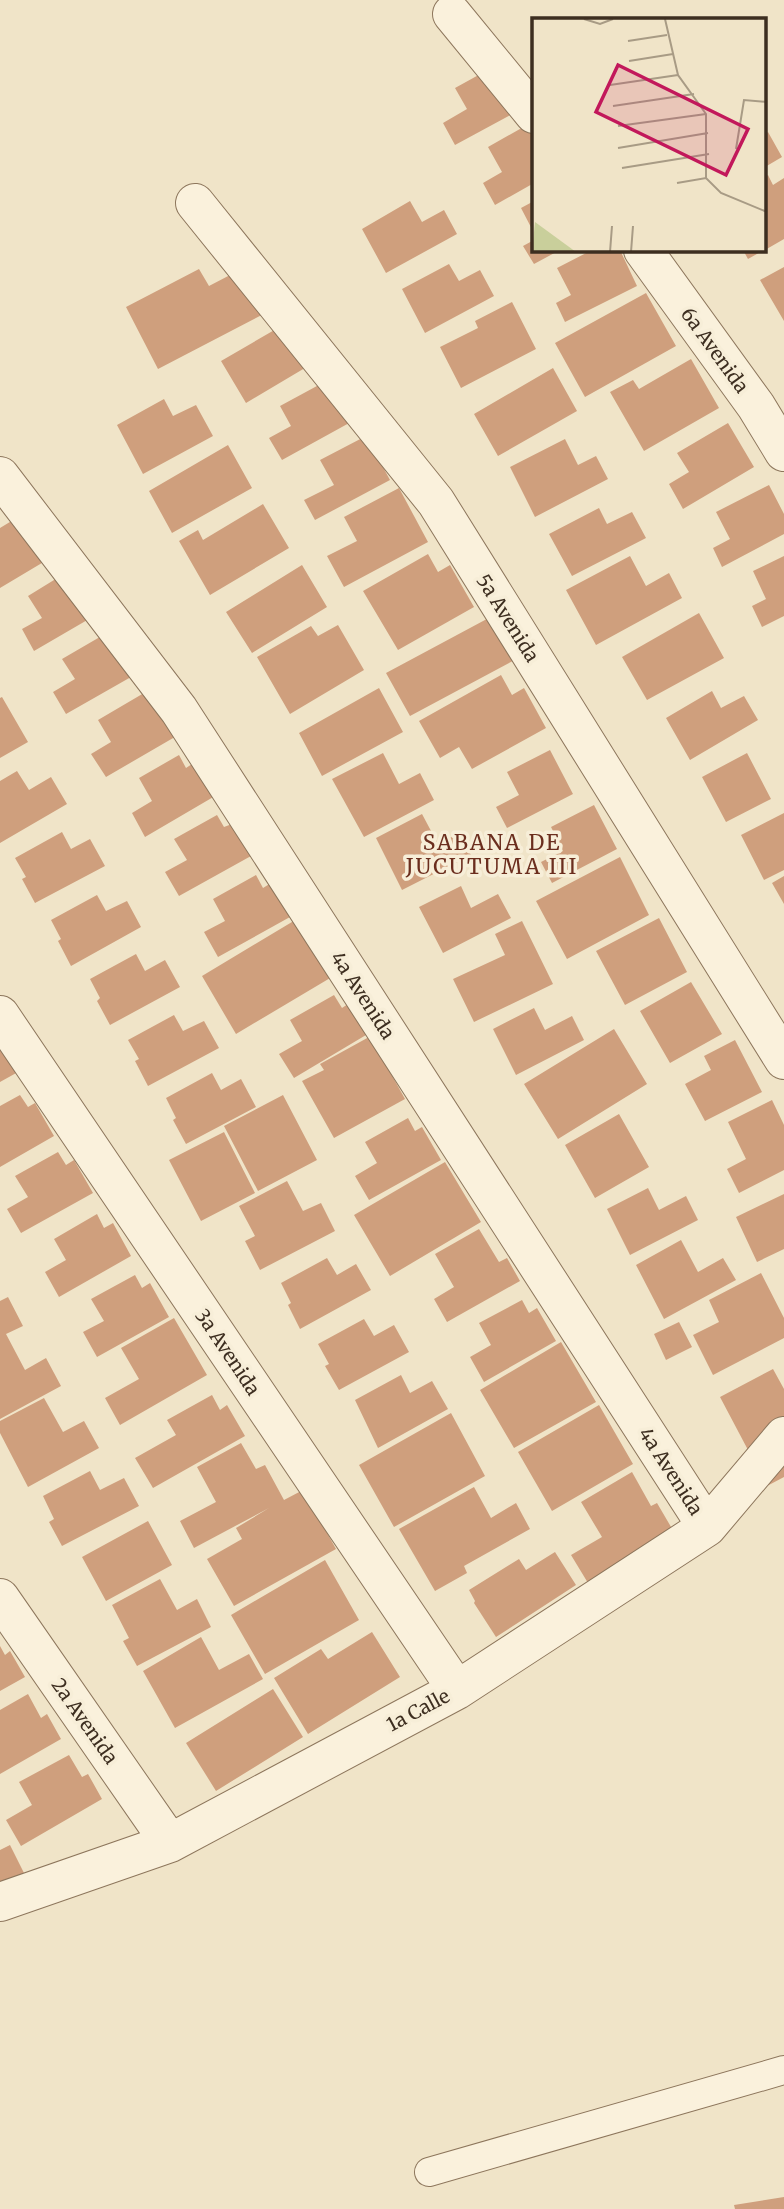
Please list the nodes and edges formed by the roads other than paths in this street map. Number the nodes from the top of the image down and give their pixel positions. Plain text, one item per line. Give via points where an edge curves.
1 (452, 14) dead end
2 (532, 112) edge
3 (195, 203) dead end
4 (644, 252) edge
5 (784, 452) edge
6 (0, 476) edge
7 (0, 1015) edge
8 (784, 1059) edge
9 (784, 1436) edge
10 (707, 1527) junction
11 (0, 1598) edge
12 (457, 1690) junction
13 (170, 1843) junction
14 (0, 1902) edge
15 (784, 2070) edge
16 (429, 2172) dead end

1 - 2 street
3 - 8 street, 5a Avenida via 436,502
4 - 5 street, 6a Avenida
6 - 10 street, 4a Avenida via 179,710
7 - 12 street, 3a Avenida
9 - 10 street, 1a Calle
10 - 12 street, 1a Calle
11 - 13 street, 2a Avenida
12 - 13 street, 1a Calle
13 - 14 street, 1a Calle
15 - 16 lane

